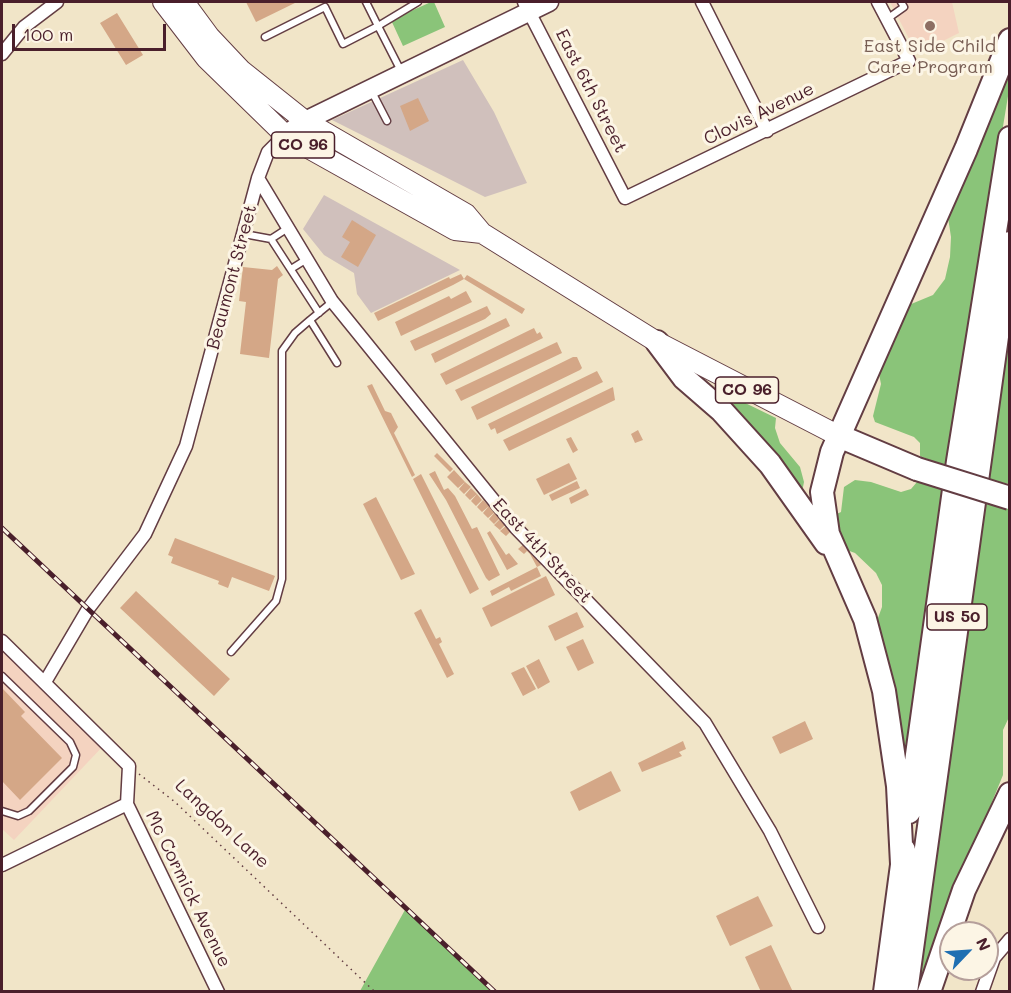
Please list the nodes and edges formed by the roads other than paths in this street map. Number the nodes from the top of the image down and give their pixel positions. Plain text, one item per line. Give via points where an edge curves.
1 (57, 2) edge
2 (164, 2) edge
3 (184, 2) edge
4 (366, 2) edge
5 (418, 2) edge
6 (549, 2) edge
7 (702, 2) edge
8 (878, 2) edge
9 (901, 2) edge
10 (526, 6) edge
11 (887, 19) junction
12 (378, 26) junction
13 (265, 37) dead end
14 (1010, 40) edge
15 (2, 54) edge
16 (402, 73) junction
17 (370, 89) junction
18 (387, 121) dead end
19 (305, 122) junction
20 (767, 131) junction
21 (285, 135) junction
22 (1010, 138) edge
23 (258, 178) junction
24 (625, 198) joint
25 (288, 228) junction
26 (482, 233) junction
27 (243, 234) junction
28 (271, 238) junction
29 (1010, 243) edge
30 (307, 259) junction
31 (291, 269) junction
32 (332, 301) junction
33 (319, 313) junction
34 (310, 320) junction
35 (657, 342) junction
36 (337, 363) dead end
37 (839, 436) junction
38 (1010, 498) edge
39 (838, 559) junction
40 (2, 642) edge
41 (231, 652) dead end
42 (2, 676) edge
43 (45, 682) junction
44 (1010, 794) edge
45 (127, 804) junction
46 (2, 811) edge
47 (902, 864) junction
48 (2, 865) edge
49 (818, 927) dead end
50 (1010, 939) edge
51 (982, 989) edge
52 (218, 992) edge
53 (885, 992) edge
54 (906, 992) edge
55 (930, 992) edge

1 - 15 street via 24,27
2 - 21 main road, CO 96 via 206,58
3 - 19 main road, CO 96 via 209,36 242,70
4 - 12 lane
5 - 12 lane
6 - 10 street, Beaumont Street
7 - 20 street
8 - 11 street
9 - 11 lane via 904,7
10 - 16 street, Beaumont Street
10 - 24 street, East 6th Street
11 - 20 street, Clovis Avenue via 909,61
12 - 13 lane via 343,44 325,8
12 - 16 lane
14 - 37 highway
16 - 17 street, Beaumont Street
17 - 18 lane
17 - 19 street, Beaumont Street
19 - 21 street, Beaumont Street
19 - 26 main road, CO 96 via 466,214
20 - 24 street, Clovis Avenue
21 - 23 street, Beaumont Street via 268,152
21 - 26 main road, CO 96 via 455,230
22 - 47 highway, US 50 via 959,450
23 - 25 street, East 4th Street
23 - 27 street, Beaumont Street
25 - 28 lane
25 - 30 street, East 4th Street
26 - 35 main road, CO 96
27 - 28 lane
27 - 43 street, Beaumont Street via 186,446 145,534 88,609
28 - 31 lane
29 - 54 highway, US 50
30 - 31 lane
30 - 32 street, East 4th Street
31 - 33 lane
32 - 33 lane
32 - 49 street, East 4th Street via 516,528 705,723 770,831
33 - 34 lane
34 - 36 lane
34 - 41 lane via 282,351 282,579 276,601
35 - 37 main road, CO 96
35 - 39 highway, CO 96 via 684,378 722,411 770,464
37 - 38 highway, CO 96, bridge via 917,469
37 - 39 highway via 822,492 823,516
39 - 47 highway, CO 96 via 865,619 884,691 898,786
40 - 43 street
42 - 46 lane via 70,742 76,755 73,767 30,811 18,816
43 - 45 street, Mc Cormick Avenue via 129,766
44 - 55 highway via 964,890
45 - 48 street
45 - 52 street, Mc Cormick Avenue
47 - 53 highway, US 50
50 - 51 street via 994,958

